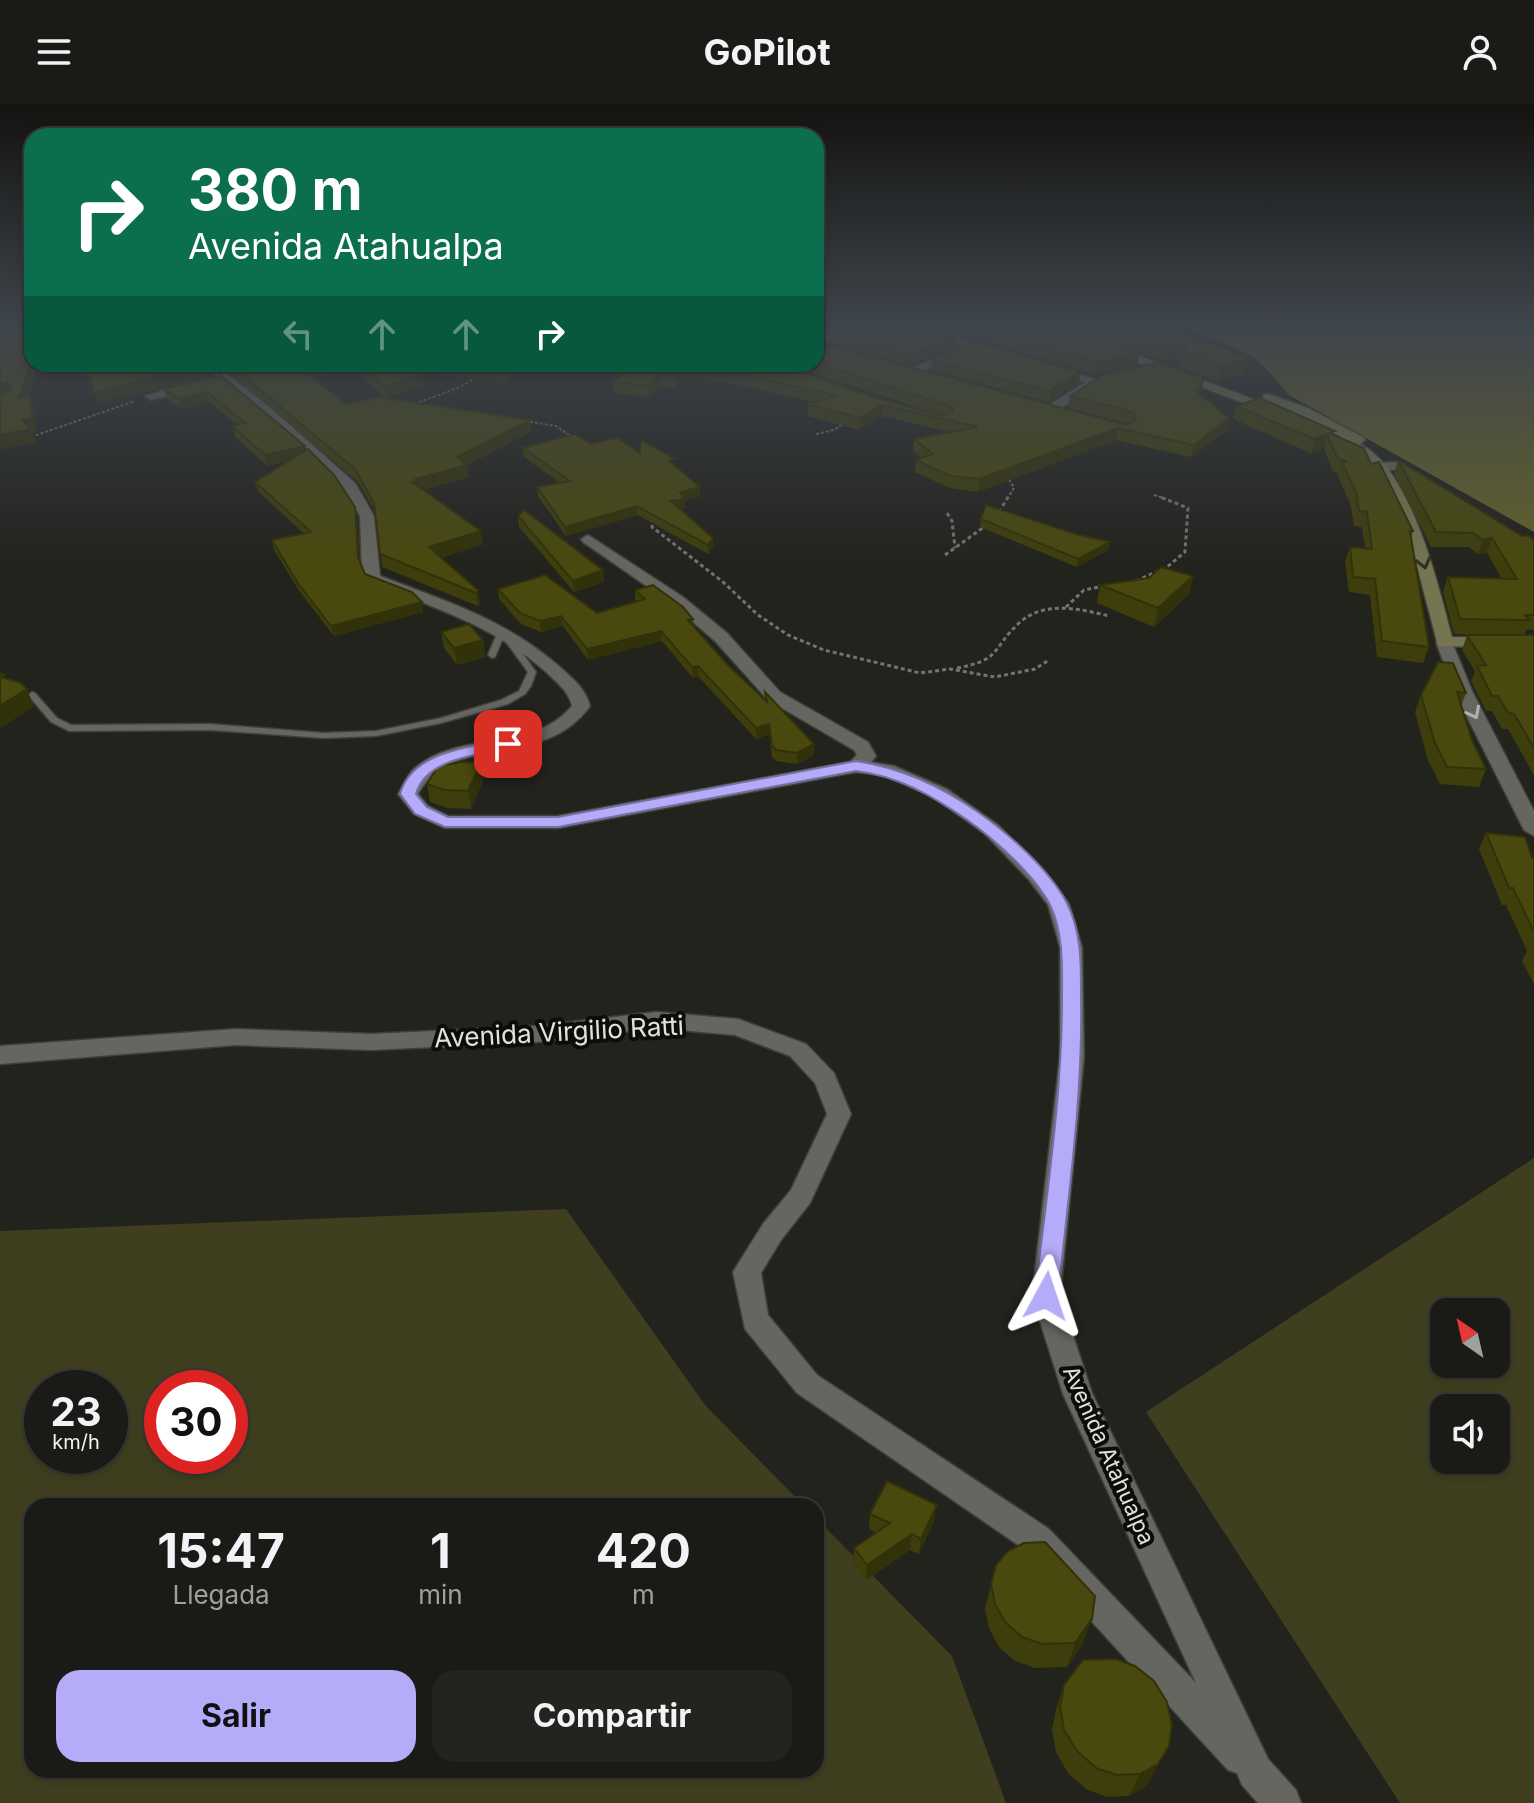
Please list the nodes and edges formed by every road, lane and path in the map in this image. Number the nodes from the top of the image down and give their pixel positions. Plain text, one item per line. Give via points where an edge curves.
1 (124, 404) edge
2 (258, 404) edge
3 (415, 404) edge
4 (1060, 404) edge
5 (1255, 404) edge
6 (1285, 404) edge
7 (1036, 406) edge
8 (407, 407) edge
9 (1050, 410) junction
10 (1064, 413) edge
11 (517, 420) edge
12 (850, 420) edge
13 (816, 434) dead end
14 (28, 438) edge
15 (574, 438) edge
16 (1003, 469) edge
17 (1395, 469) junction
18 (1154, 495) dead end
19 (947, 513) dead end
20 (651, 515) edge
21 (588, 539) dead end
22 (955, 548) junction
23 (945, 555) dead end
24 (1135, 582) edge
25 (1109, 586) edge
26 (1066, 607) junction
27 (1109, 616) dead end
28 (502, 631) junction
29 (1444, 642) junction
30 (1534, 643) edge
31 (492, 655) dead end
32 (1049, 660) dead end
33 (950, 669) junction
34 (32, 695) dead end
35 (856, 766) junction
36 (1534, 830) edge
37 (0, 1055) edge
38 (1255, 1772) junction
39 (1283, 1803) edge

1 - 14 path
2 - 28 street, Avenida Atahualpa via 350,486 367,516 370,572 375,579
3 - 8 path
4 - 9 street
5 - 17 main road via 1328,433
6 - 17 main road via 1381,453
7 - 9 street
9 - 10 street
11 - 15 path via 556,426
12 - 13 path
16 - 22 path via 1014,488 993,520
17 -> 29 main road
18 - 24 path via 1188,508 1185,552
19 - 22 path
20 - 33 path via 652,527 788,635 887,667 920,673
21 - 35 street via 721,637 774,696 861,746 867,756
22 - 23 path
25 - 26 path via 1084,590
26 - 27 path
26 - 33 path via 1027,617 995,657
28 - 31 lane
28 - 34 lane via 532,672 518,697 364,735 212,727 69,728 54,720
28 - 35 street, Avenida Atahualpa via 577,692 581,706 576,717 554,731 460,754 412,780 408,794 421,810 445,822 558,822
29 - 30 main road
29 -> 36 street via 1463,691
32 - 33 path via 1035,669 995,677
35 - 38 street, Avenida Atahualpa via 887,770 953,802 991,829 1058,904 1071,947 1072,1057 1046,1296 1078,1394
37 - 38 street, Avenida Virgilio Ratti via 236,1037 371,1042 537,1034 656,1020 738,1027 798,1050 825,1079 839,1114 801,1196 747,1272 755,1320 807,1384 1038,1540
38 - 39 street, Avenida Atahualpa

